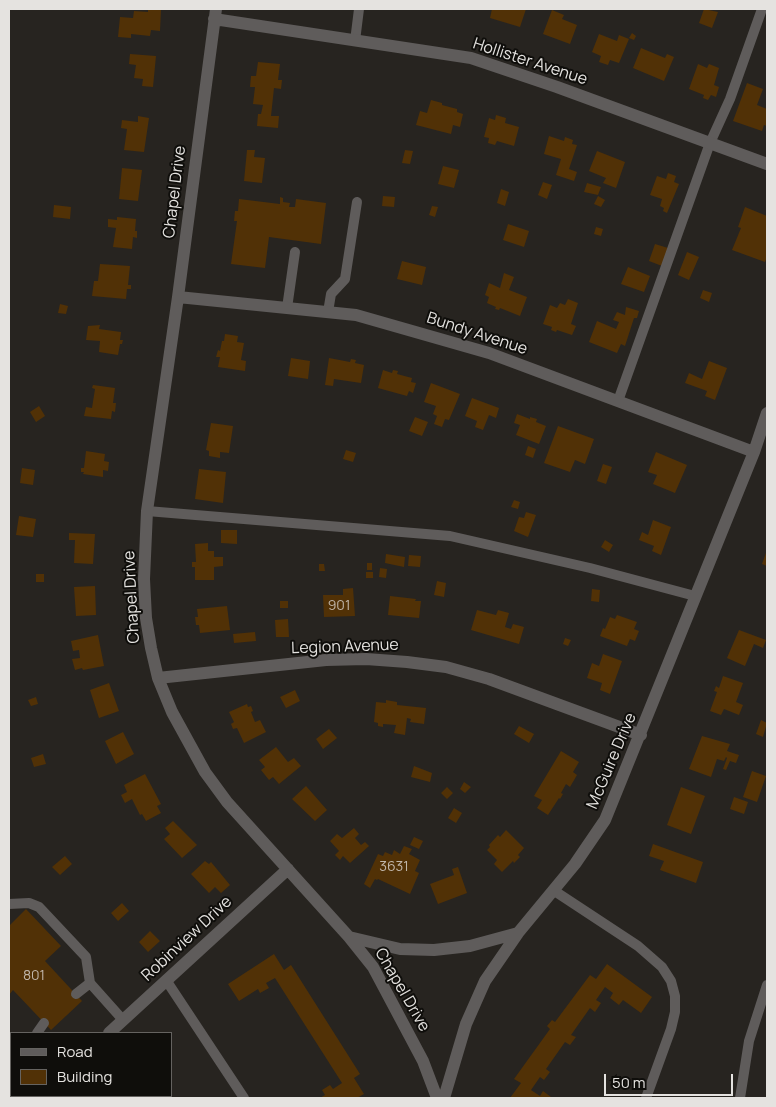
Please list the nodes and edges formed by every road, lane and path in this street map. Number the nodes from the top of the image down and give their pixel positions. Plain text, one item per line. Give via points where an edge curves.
1 (360, 9) edge
2 (762, 9) edge
3 (215, 14) edge
4 (355, 41) junction
5 (710, 143) junction
6 (767, 164) edge
7 (357, 202) dead end
8 (296, 252) dead end
9 (178, 297) junction
10 (287, 308) junction
11 (328, 312) junction
12 (618, 401) junction
13 (767, 413) edge
14 (754, 452) junction
15 (147, 511) junction
16 (696, 596) junction
17 (158, 678) junction
18 (641, 734) junction
19 (288, 869) junction
20 (553, 890) junction
21 (9, 904) edge
22 (518, 933) junction
23 (349, 937) junction
24 (166, 980) junction
25 (90, 984) junction
26 (767, 985) edge
27 (76, 994) dead end
28 (123, 1020) junction
29 (44, 1023) dead end
30 (39, 1032) edge
31 (110, 1032) edge
32 (244, 1098) edge
33 (437, 1098) edge
34 (444, 1098) edge
35 (646, 1098) edge
36 (740, 1098) edge

1 - 4 lane
2 - 5 lane via 730,99
3 - 4 street, Hollister Avenue
3 - 9 street, Chapel Drive
4 - 5 street, Hollister Avenue via 471,58
5 - 6 street, Hollister Avenue
5 - 12 lane
7 - 11 lane via 345,279 332,294
8 - 10 lane
9 - 10 street, Bundy Avenue
9 - 15 street, Chapel Drive
10 - 11 street, Bundy Avenue
11 - 12 street, Bundy Avenue via 356,314 489,353
12 - 14 street, Bundy Avenue
13 - 14 street, McGuire Drive
14 - 16 street, McGuire Drive
15 - 16 lane via 450,536
15 - 17 street, Chapel Drive via 146,618
16 - 18 street, McGuire Drive
17 - 18 street, Legion Avenue via 326,660 408,662 489,678
17 - 19 street, Chapel Drive via 172,712 205,772 227,802
18 - 20 street, McGuire Drive via 605,820
19 - 23 street, Chapel Drive
19 - 24 street, Robinview Drive
20 - 22 street, McGuire Drive
20 - 35 lane via 638,946 662,967 671,981 675,1012
21 - 25 lane via 28,903 39,907 86,957
22 - 23 street via 470,946 434,950 400,949
22 - 34 street, McGuire Drive via 485,981 466,1024
23 - 33 street, Chapel Drive via 373,967 393,1003 423,1061
24 - 28 street, Robinview Drive
24 - 32 lane
25 - 27 lane
25 - 28 lane
26 - 36 lane via 749,1041
28 - 31 street, Robinview Drive
29 - 30 lane

